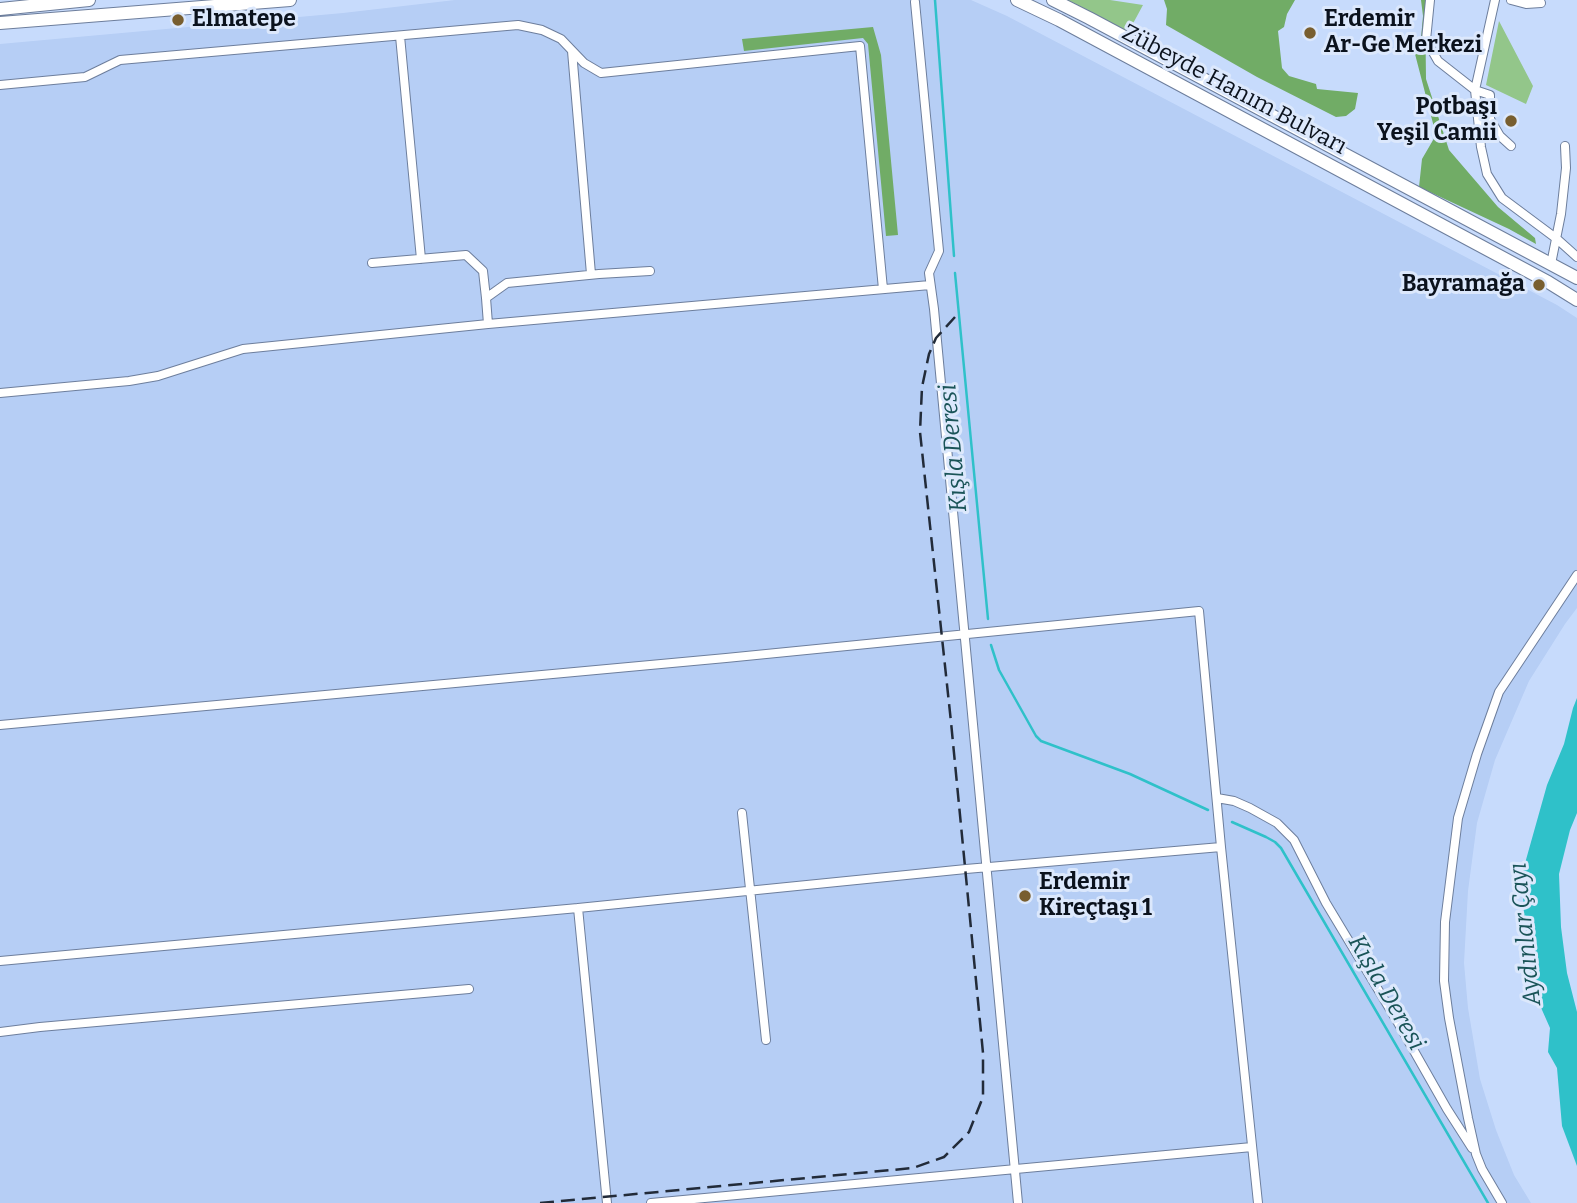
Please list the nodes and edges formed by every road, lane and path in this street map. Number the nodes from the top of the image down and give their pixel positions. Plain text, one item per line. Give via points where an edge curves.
1 (89, 0) edge
2 (290, 0) edge
3 (1017, 0) edge
4 (1053, 0) edge
5 (1430, 0) edge
6 (1495, 0) edge
7 (1511, 0) edge
8 (915, 2) edge
9 (1541, 3) dead end
10 (0, 9) edge
11 (0, 23) edge
12 (400, 36) junction
13 (571, 50) junction
14 (0, 85) edge
15 (1475, 90) junction
16 (1511, 146) dead end
17 (1565, 146) dead end
18 (1556, 239) junction
19 (1576, 255) edge
20 (421, 259) junction
21 (372, 263) dead end
22 (1551, 264) junction
23 (650, 271) dead end
24 (591, 275) junction
25 (1577, 278) edge
26 (930, 285) junction
27 (883, 289) junction
28 (486, 298) junction
29 (1577, 300) edge
30 (488, 324) junction
31 (0, 393) edge
32 (1577, 575) edge
33 (964, 635) junction
34 (0, 725) edge
35 (1217, 798) junction
36 (742, 813) dead end
37 (1221, 847) junction
38 (987, 867) junction
39 (751, 890) junction
40 (578, 908) junction
41 (0, 961) edge
42 (469, 989) dead end
43 (0, 1032) edge
44 (766, 1040) dead end
45 (1252, 1147) junction
46 (1476, 1154) junction
47 (1015, 1168) junction
48 (607, 1203) edge
49 (651, 1203) edge
50 (1018, 1203) edge
51 (1258, 1203) edge
52 (1502, 1203) edge

1 - 10 highway
2 - 11 highway
3 - 29 highway, Zübeyde Hanım Bulvarı
4 - 22 highway, Zübeyde Hanım Bulvarı
5 - 15 street via 1426,40 1438,61
6 - 15 street
7 - 9 street
8 - 26 street via 939,251 929,273
12 - 13 street via 518,26 561,39
12 - 14 street via 120,60 85,77
12 - 20 street
13 - 24 street
13 - 27 street via 601,73 860,46
15 - 16 street via 1490,95 1490,119
15 - 18 street via 1487,174 1502,198
17 - 18 street
18 - 19 street
18 - 22 street
20 - 21 street
20 - 28 street via 466,255 483,271
22 - 25 highway, Zübeyde Hanım Bulvarı
23 - 24 street
24 - 28 street via 507,283
26 - 27 street
26 - 33 street
27 - 30 street
28 - 30 street
30 - 31 street via 243,349 158,376
32 - 46 street via 1499,692 1458,818 1445,922 1444,981
33 - 34 street
33 - 35 street via 1199,611
33 - 38 street
35 - 37 street
35 - 46 street via 1250,808 1277,823 1294,840 1326,903
36 - 39 street
37 - 38 street
37 - 45 street
38 - 39 street
38 - 47 street
39 - 40 street
39 - 44 street
40 - 41 street
40 - 48 street
42 - 43 street
45 - 47 street
45 - 51 street
46 - 52 street
47 - 49 street
47 - 50 street

